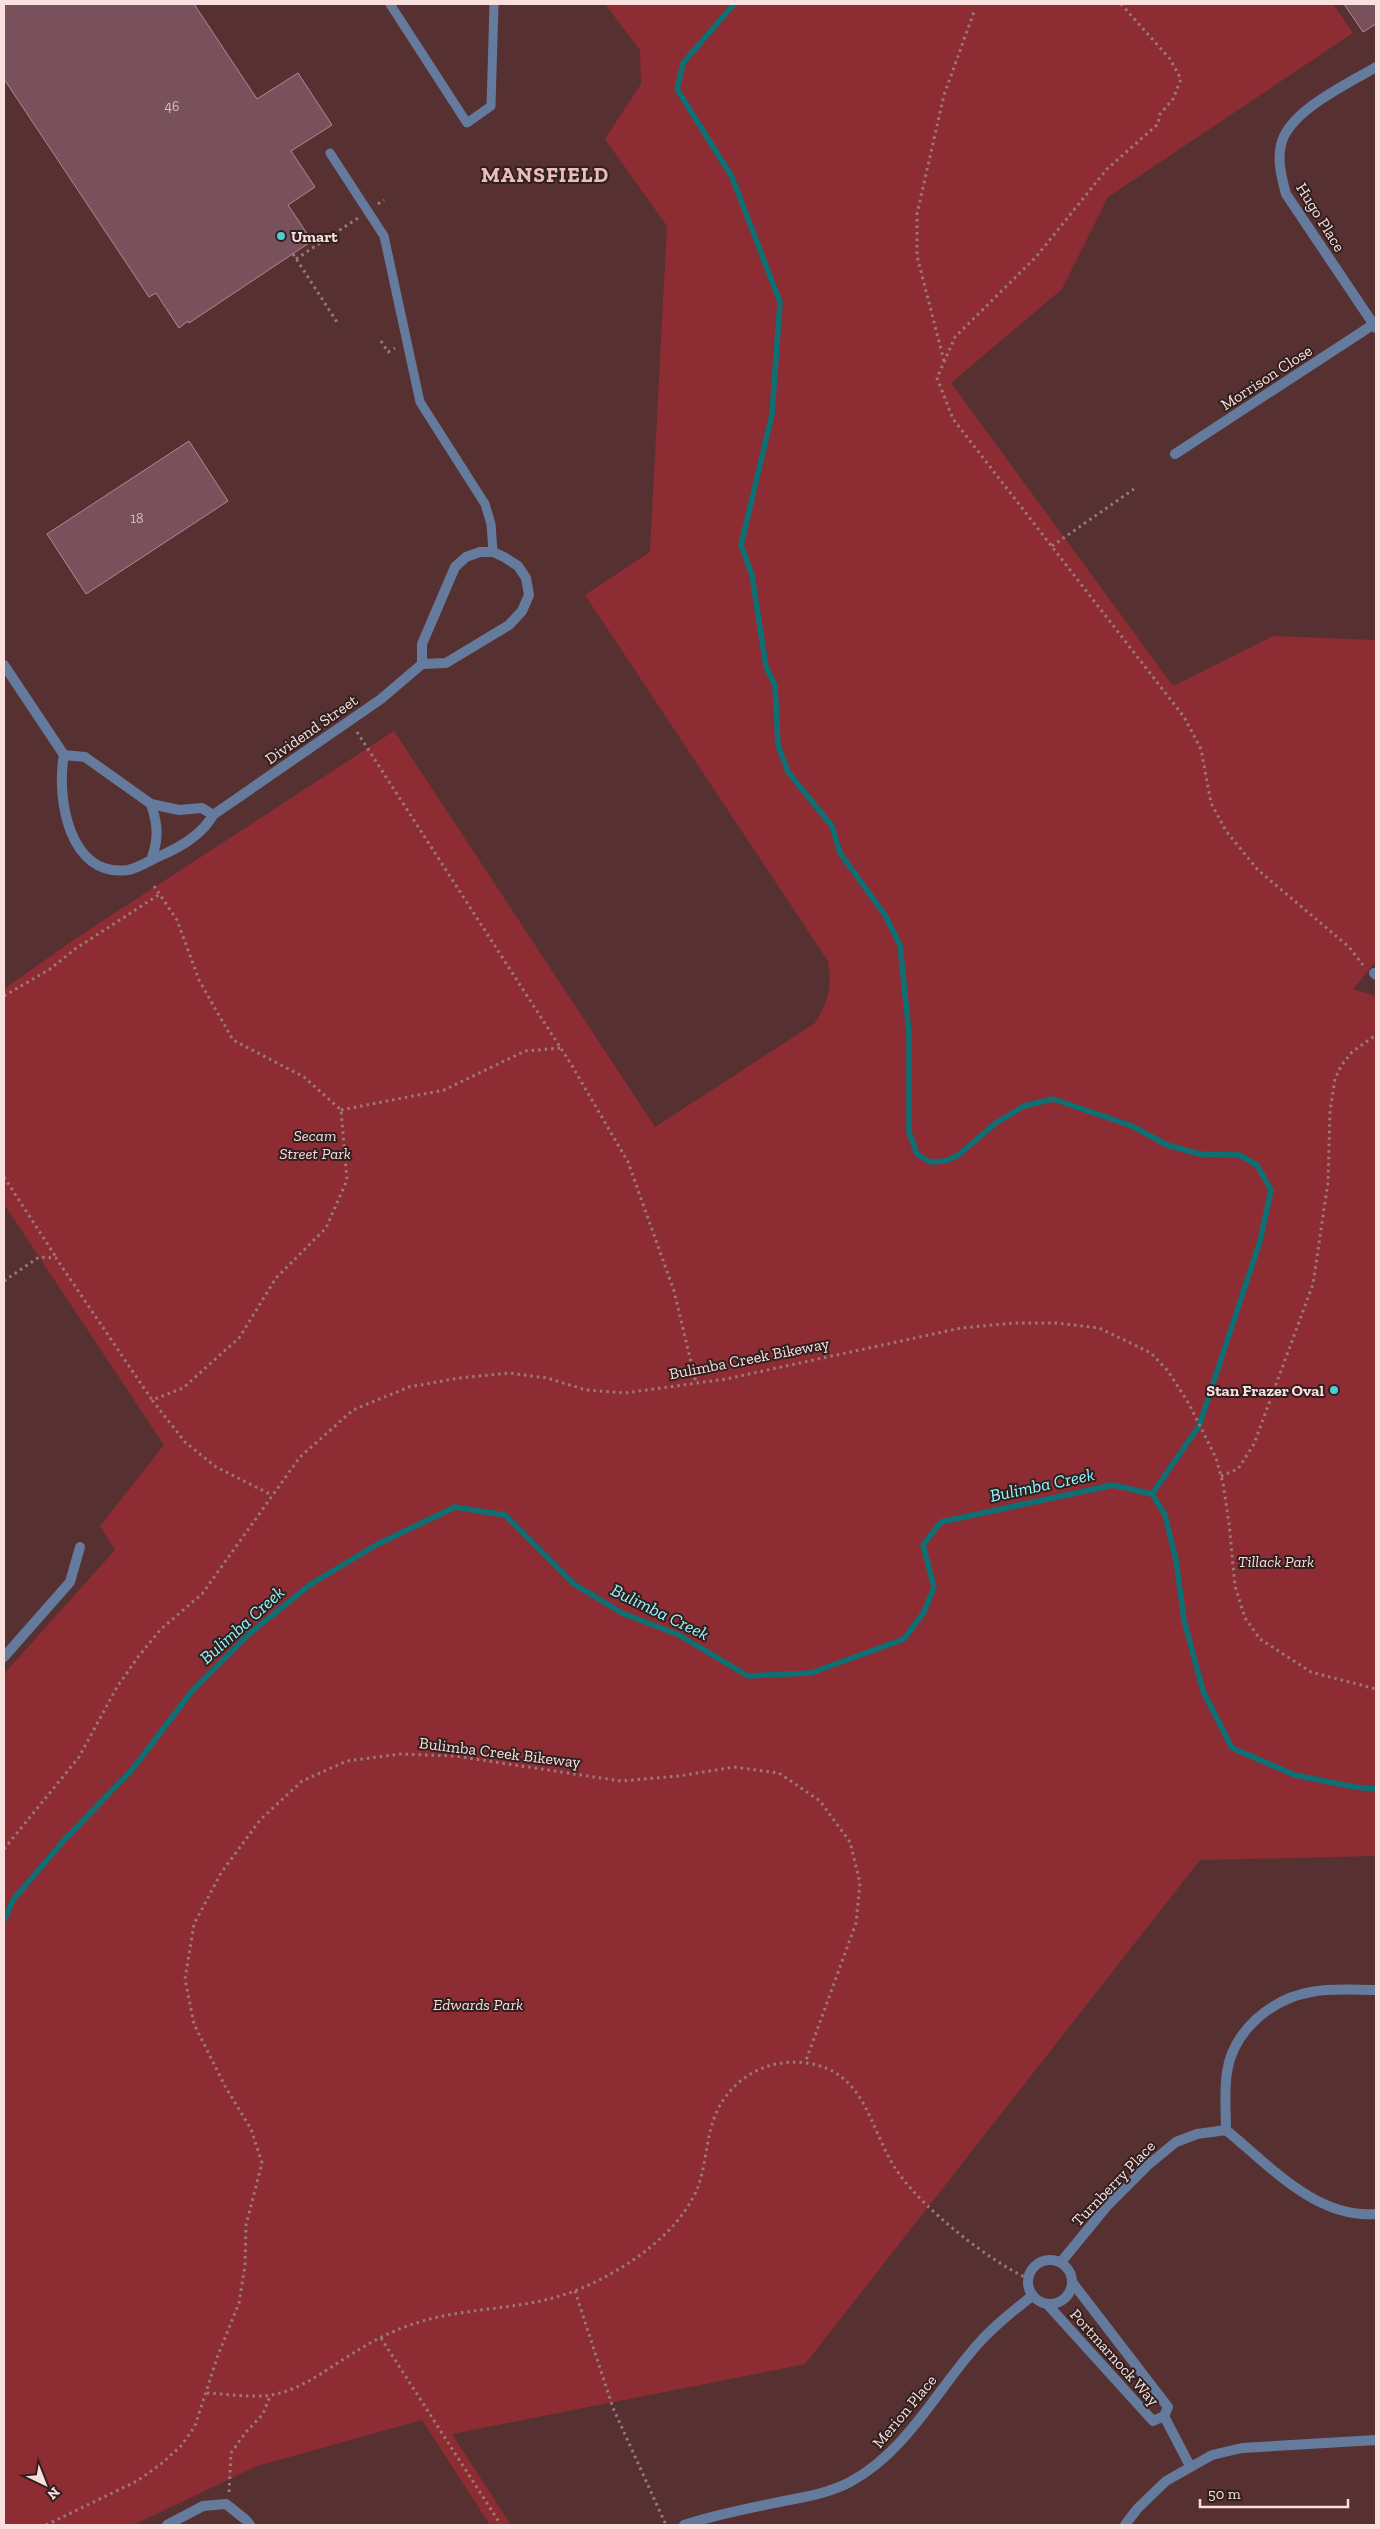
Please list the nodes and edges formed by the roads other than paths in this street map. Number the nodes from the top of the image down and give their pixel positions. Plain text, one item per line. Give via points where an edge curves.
1 (390, 4) edge
2 (494, 4) edge
3 (1376, 66) edge
4 (330, 153) dead end
5 (1375, 326) edge
6 (1175, 454) dead end
7 (493, 552) junction
8 (422, 664) junction
9 (4, 665) edge
10 (64, 755) junction
11 (151, 804) junction
12 (213, 814) junction
13 (151, 860) junction
14 (80, 1547) dead end
15 (4, 1656) edge
16 (1376, 1990) edge
17 (1226, 2130) junction
18 (1376, 2214) edge
19 (1061, 2262) junction
20 (1072, 2282) junction
21 (1032, 2296) junction
22 (1047, 2304) junction
23 (1164, 2416) junction
24 (1376, 2440) edge
25 (1190, 2466) junction
26 (167, 2525) edge
27 (250, 2525) edge
28 (684, 2525) edge
29 (1125, 2525) edge

1 - 2 lane via 467,123 491,106
3 - 5 street, Hugo Place via 1302,113 1280,146 1280,176 1286,194
4 - 7 lane via 384,236 420,402 485,504 491,524
5 - 6 street, Morrison Close
7 - 8 street via 466,557 454,567 422,644
7 - 8 street via 518,566 526,578 529,594 522,611 509,625 446,663
8 - 12 street, Dividend Street via 381,699
9 - 10 street
10 - 11 street via 84,756
10 - 13 street, Dividend Street via 60,776 67,818 83,855 96,865 114,870 130,870
11 - 12 street via 179,810 202,808
11 - 13 street via 158,834
12 - 13 street, Dividend Street via 206,827 176,849
14 - 15 street via 70,1582
16 - 17 street via 1311,1992 1282,2001 1252,2021 1237,2044 1227,2071
17 - 18 street via 1306,2196 1335,2210
17 - 19 street, Turnberry Place via 1197,2134 1176,2142 1148,2164 1107,2206
19 - 20 street via 1070,2270
19 - 21 street via 1040,2261 1030,2271 1027,2278
20 - 22 street via 1067,2296
20 - 23 street, Portmarnock Way via 1168,2407
21 - 22 street
21 - 28 street, Merion Place via 1004,2317 978,2344 892,2451 871,2470 823,2493 710,2516
22 - 23 street, Portmarnock Way via 1153,2421
23 - 25 street, Portmarnock Way
24 - 25 street via 1242,2448 1212,2455
25 - 29 street via 1166,2481
26 - 27 street via 203,2506 226,2504

